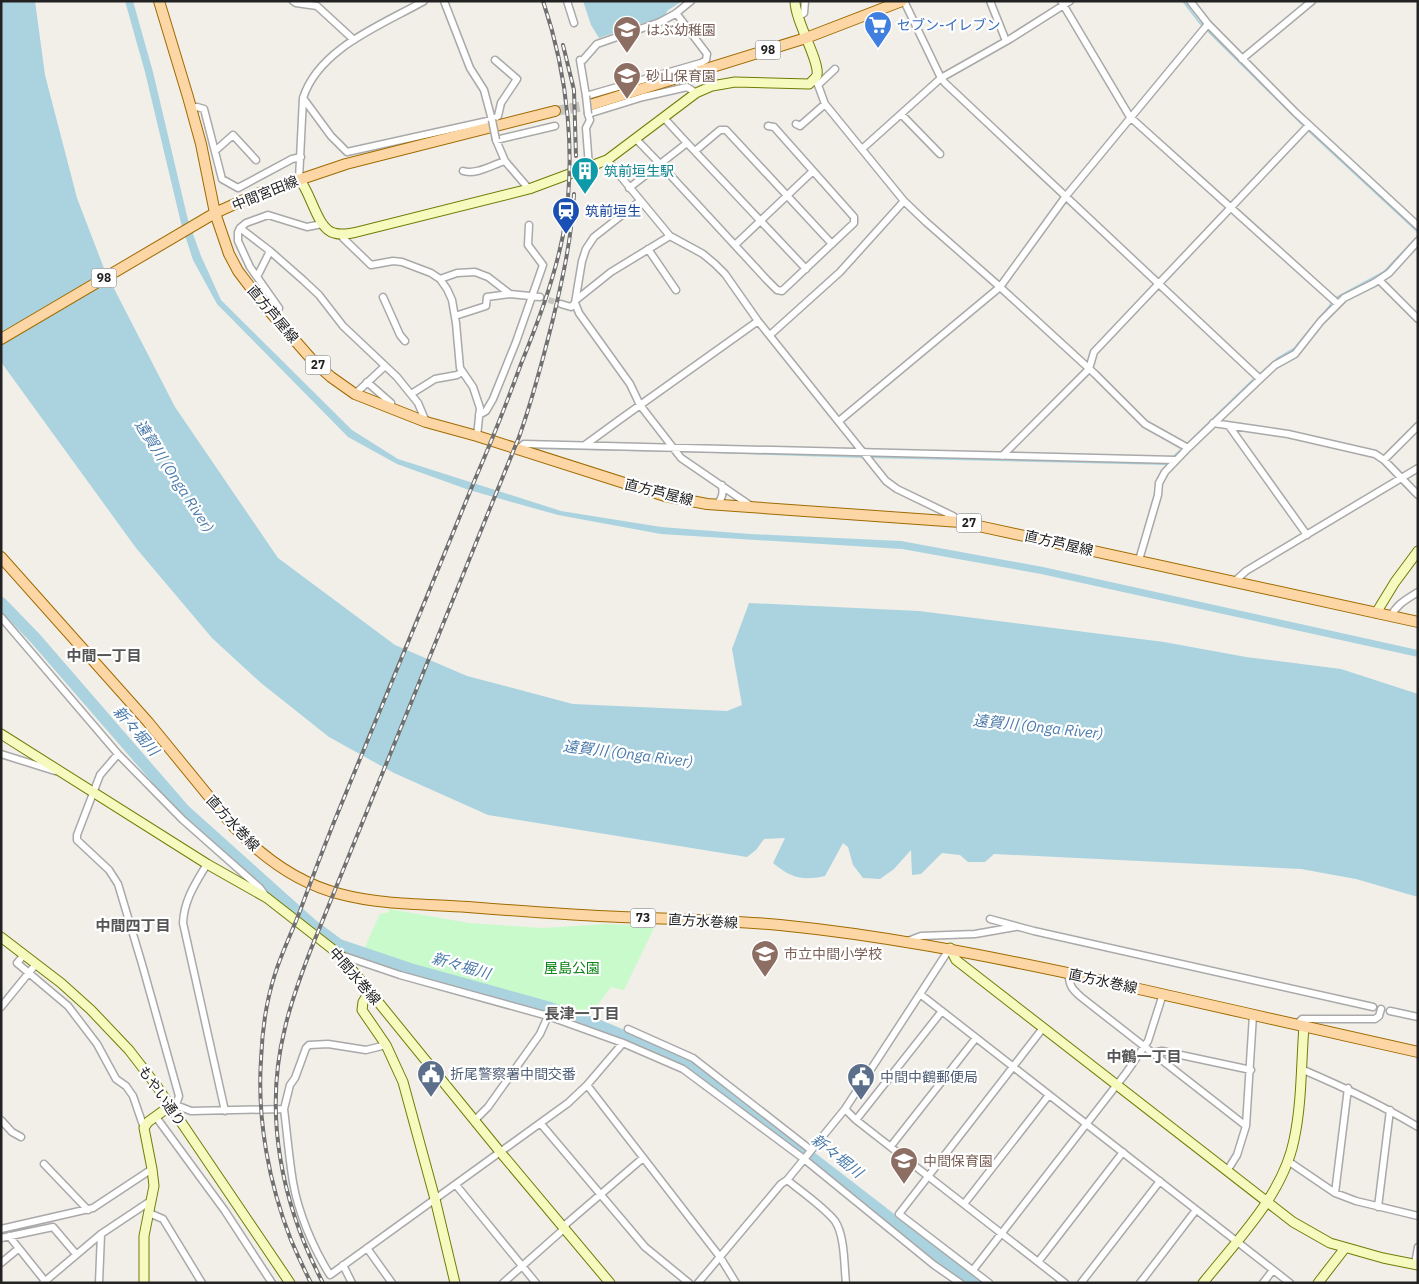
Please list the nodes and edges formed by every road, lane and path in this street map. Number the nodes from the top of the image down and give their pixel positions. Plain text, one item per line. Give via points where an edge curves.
1 (159, 1) edge
2 (293, 1) edge
3 (424, 1) edge
4 (444, 1) edge
5 (567, 1) edge
6 (691, 1) edge
7 (795, 1) edge
8 (805, 1) edge
9 (903, 1) edge
10 (990, 1) edge
11 (1070, 1) edge
12 (1190, 1) edge
13 (1312, 1) edge
14 (1062, 4) edge
15 (676, 12) junction
16 (798, 17) junction
17 (574, 23) dead end
18 (1208, 24) junction
19 (806, 38) junction
20 (354, 40) junction
21 (1006, 41) junction
22 (1242, 59) junction
23 (495, 60) dead end
24 (835, 69) dead end
25 (941, 78) junction
26 (816, 82) junction
27 (696, 93) junction
28 (303, 98) junction
29 (825, 104) junction
30 (588, 105) junction
31 (191, 108) junction
32 (555, 111) tunnel mouth
33 (901, 114) junction
34 (1130, 117) junction
35 (664, 118) junction
36 (492, 120) junction
37 (796, 124) dead end
38 (1309, 125) junction
39 (555, 126) dead end
40 (768, 126) dead end
41 (636, 139) junction
42 (496, 140) junction
43 (687, 143) junction
44 (862, 149) junction
45 (696, 151) junction
46 (215, 152) junction
47 (940, 154) dead end
48 (301, 158) junction
49 (256, 160) dead end
50 (607, 160) junction
51 (505, 161) junction
52 (660, 164) junction
53 (588, 166) junction
54 (463, 171) dead end
55 (813, 171) junction
56 (299, 179) junction
57 (629, 188) junction
58 (529, 189) junction
59 (787, 195) junction
60 (1066, 196) junction
61 (640, 201) junction
62 (904, 201) junction
63 (1232, 209) junction
64 (212, 216) junction
65 (761, 220) junction
66 (322, 224) junction
67 (529, 225) dead end
68 (1418, 226) edge
69 (240, 228) junction
70 (342, 234) junction
71 (670, 236) junction
72 (1418, 241) edge
73 (832, 244) junction
74 (735, 245) junction
75 (648, 250) junction
76 (270, 251) junction
77 (806, 269) junction
78 (257, 277) junction
79 (440, 279) junction
80 (1379, 280) junction
81 (1159, 283) junction
82 (1000, 287) junction
83 (676, 290) dead end
84 (510, 294) junction
85 (536, 296) junction
86 (383, 297) dead end
87 (576, 301) junction
88 (561, 304) tunnel mouth
89 (1338, 304) junction
90 (274, 316) junction
91 (455, 316) junction
92 (1418, 319) edge
93 (758, 321) junction
94 (770, 335) junction
95 (1, 339) edge
96 (406, 341) dead end
97 (385, 366) junction
98 (1089, 368) junction
99 (462, 372) junction
100 (1260, 379) junction
101 (367, 382) junction
102 (355, 394) junction
103 (411, 394) junction
104 (391, 403) dead end
105 (640, 405) junction
106 (479, 415) junction
107 (839, 421) junction
108 (426, 422) junction
109 (1213, 423) junction
110 (1229, 426) junction
111 (1418, 426) edge
112 (477, 436) junction
113 (585, 445) junction
114 (672, 448) junction
115 (1188, 448) junction
116 (518, 449) junction
117 (862, 451) junction
118 (1002, 456) junction
119 (1176, 460) junction
120 (1384, 460) junction
121 (1418, 468) edge
122 (1402, 478) junction
123 (722, 485) junction
124 (1418, 495) edge
125 (717, 504) junction
126 (751, 506) junction
127 (960, 522) junction
128 (1307, 535) junction
129 (1418, 551) edge
130 (1, 557) edge
131 (1139, 560) junction
132 (1235, 581) junction
133 (1418, 592) edge
134 (1376, 613) junction
135 (1391, 616) junction
136 (1, 617) edge
137 (1418, 622) edge
138 (1, 734) edge
139 (1, 754) edge
140 (118, 754) junction
141 (63, 774) junction
142 (94, 792) junction
143 (207, 864) junction
144 (267, 898) junction
145 (990, 919) dead end
146 (1016, 926) junction
147 (1, 937) edge
148 (908, 941) junction
149 (950, 948) junction
150 (24, 954) junction
151 (340, 955) junction
152 (36, 964) junction
153 (28, 973) junction
154 (1069, 974) junction
155 (369, 992) junction
156 (920, 994) junction
157 (1163, 994) junction
158 (1, 1007) edge
159 (1373, 1007) dead end
160 (1382, 1009) dead end
161 (942, 1011) junction
162 (1390, 1011) dead end
163 (1253, 1015) junction
164 (548, 1016) junction
165 (1418, 1017) edge
166 (1300, 1025) junction
167 (1043, 1028) junction
168 (628, 1029) dead end
169 (976, 1038) junction
170 (623, 1043) junction
171 (386, 1045) junction
172 (1145, 1047) junction
173 (1418, 1052) edge
174 (1153, 1053) junction
175 (1013, 1066) junction
176 (1301, 1069) junction
177 (1251, 1070) junction
178 (587, 1085) junction
179 (1117, 1085) junction
180 (1348, 1088) junction
181 (1049, 1095) junction
182 (173, 1106) junction
183 (284, 1109) junction
184 (845, 1109) junction
185 (1390, 1110) junction
186 (225, 1111) junction
187 (156, 1116) junction
188 (1, 1120) edge
189 (474, 1120) junction
190 (856, 1120) junction
191 (541, 1124) junction
192 (1086, 1124) junction
193 (1246, 1126) junction
194 (1418, 1127) edge
195 (144, 1128) junction
196 (21, 1137) dead end
197 (891, 1146) junction
198 (811, 1151) junction
199 (501, 1152) junction
200 (1123, 1152) junction
201 (643, 1158) junction
202 (804, 1159) junction
203 (1288, 1161) junction
204 (44, 1164) dead end
205 (152, 1169) junction
206 (1227, 1171) junction
207 (928, 1175) junction
208 (787, 1180) junction
209 (1160, 1181) junction
210 (456, 1184) junction
211 (1335, 1193) junction
212 (600, 1194) junction
213 (435, 1199) junction
214 (152, 1200) junction
215 (1267, 1202) junction
216 (236, 1203) junction
217 (964, 1204) junction
218 (1378, 1207) junction
219 (88, 1210) junction
220 (1196, 1210) junction
221 (225, 1211) junction
222 (149, 1213) junction
223 (1418, 1216) edge
224 (565, 1228) junction
225 (1, 1229) edge
226 (1001, 1232) junction
227 (101, 1234) junction
228 (5, 1237) edge
229 (1236, 1240) junction
230 (1418, 1247) edge
231 (366, 1248) junction
232 (1345, 1248) junction
233 (18, 1249) junction
234 (76, 1254) junction
235 (720, 1257) junction
236 (1038, 1262) junction
237 (1, 1263) edge
238 (1416, 1264) edge
239 (343, 1265) junction
240 (522, 1266) junction
241 (973, 1270) junction
242 (1273, 1270) junction
243 (979, 1280) edge
244 (44, 1282) edge
245 (99, 1283) edge
246 (144, 1283) edge
247 (202, 1283) edge
248 (272, 1283) edge
249 (290, 1283) edge
250 (352, 1283) edge
251 (392, 1283) edge
252 (454, 1283) edge
253 (503, 1283) edge
254 (536, 1283) edge
255 (610, 1283) edge
256 (689, 1283) edge
257 (698, 1283) edge
258 (736, 1283) edge
259 (846, 1283) edge
260 (960, 1283) edge
261 (988, 1283) edge
262 (1065, 1283) edge
263 (1081, 1283) edge
264 (1140, 1283) edge
265 (1203, 1283) edge
266 (1263, 1283) edge
267 (1290, 1283) edge
268 (1318, 1283) edge

1 - 31 main road, 直方芦屋線 / 27
2 - 20 street via 317,6
3 - 20 street
4 - 36 street via 470,68 484,90
5 - 17 street
6 - 15 street
7 - 16 street
8 - 16 street via 804,13
9 - 19 main road, 98
9 - 25 street
10 - 21 street
11 - 14 street
12 - 18 street
13 - 22 street
14 - 21 street
14 - 34 street
15 - 30 street via 660,22 597,44 580,60
15 - 30 street via 708,54 706,60
16 - 19 street
18 - 22 street
18 - 34 street
19 - 26 street via 817,70
19 - 30 main road, 98
20 - 28 street via 327,60 306,88
21 - 25 street
22 - 38 street
23 - 36 street via 517,79 498,116
24 - 26 street
25 - 33 street
25 - 60 street
26 - 27 street via 735,82
26 - 29 street
27 - 30 street via 687,87
27 - 35 street
28 - 36 street via 347,152
28 - 48 street
29 - 37 street via 800,126
29 - 44 street
30 - 53 street
31 - 46 street via 204,109
31 - 64 main road, 直方芦屋線 / 27
32 - 56 main road, 中間宮田線 / 98
33 - 44 street
33 - 47 street
34 - 60 street
34 - 63 street
35 - 41 street
35 - 43 street
36 - 42 street, bridge
38 - 63 street
38 - 68 street
39 - 42 street
40 - 55 street via 774,127
41 - 50 street
41 - 52 street
42 - 51 street
43 - 45 street
43 - 52 street
44 - 62 street
45 - 59 street via 720,130 726,130
45 - 65 street
46 - 48 street via 222,179 238,188 292,159
46 - 49 street via 233,135
48 - 56 street
50 - 53 street
50 - 57 street
51 - 54 street via 475,172
51 - 58 street
52 - 57 street
52 - 74 street
53 - 58 street
55 - 59 street
55 - 73 street via 854,217 854,223
56 - 64 main road, 中間宮田線 / 98 via 257,194
56 - 66 street
57 - 61 street
58 - 70 street
59 - 65 street
59 - 73 street
60 - 81 street
60 - 82 street
61 - 71 street
61 - 87 street via 594,237 586,249
62 - 82 street
62 - 94 street via 840,272
63 - 81 street
63 - 89 street
64 - 90 main road, 直方芦屋線 / 27 via 238,271
64 - 95 main road, 中間宮田線 / 98
65 - 74 street
65 - 77 street
66 - 69 street via 307,227 268,215
66 - 70 street via 330,232
67 - 85 street via 528,245 543,265
69 - 76 street
69 - 78 street via 238,241
70 - 79 street via 371,265 402,262
71 - 75 street
71 - 93 street via 715,264
72 - 80 street
73 - 77 street
74 - 77 street via 776,290 782,292
75 - 83 street
75 - 87 street via 611,272
76 - 78 street
76 - 97 street via 319,295 343,326
78 - 90 street via 279,308
79 - 84 street via 465,271 475,272 488,277
79 - 91 street via 452,300
80 - 89 street
80 - 92 street
81 - 98 street via 1094,352
81 - 100 street
82 - 98 street
82 - 107 street
84 - 85 street
84 - 91 street via 488,297 486,306
85 - 106 street via 493,399 486,411
86 - 96 street via 400,335
87 - 88 street via 571,306
87 - 105 street via 579,313 630,384
89 - 100 street via 1295,354 1275,365
90 - 102 main road, 直方芦屋線 / 27 via 313,361
91 - 99 street
93 - 94 street
93 - 105 street
94 - 107 street
97 - 101 street
97 - 103 street
98 - 115 street via 1145,424
98 - 118 street
99 - 103 street via 435,378
99 - 106 street via 478,398
100 - 109 street
101 - 102 street
101 - 104 street
102 - 108 main road, 直方芦屋線 / 27
103 - 108 street
105 - 113 street
105 - 114 street
106 - 112 street
107 - 117 street
108 - 112 main road, 直方芦屋線 / 27
109 - 110 street
109 - 115 street
110 - 120 street via 1288,434 1375,454
110 - 128 street
111 - 120 street
112 - 116 main road, 直方芦屋線 / 27
113 - 114 street
113 - 116 street via 524,444
114 - 117 street
114 - 123 street via 681,458
115 - 119 street
116 - 125 main road, 直方芦屋線 / 27 via 665,496
117 - 118 street
117 - 127 street via 886,481 897,489
118 - 119 street
119 - 131 street via 1159,483
120 - 122 street
121 - 122 street
122 - 124 street
122 - 128 street
123 - 125 street via 721,500
123 - 126 street
125 - 126 main road, 直方芦屋線 / 27
126 - 127 main road, 直方芦屋線 / 27
127 - 131 main road, 直方芦屋線 / 27
128 - 132 street
129 - 134 street
130 - 148 main road, 直方水巻線 / 73 via 131,702 250,844 284,870 321,888 373,900 779,925
131 - 132 main road, 直方芦屋線 / 27
132 - 134 main road, 直方芦屋線 / 27
133 - 135 street via 1401,602
134 - 135 main road, 直方芦屋線 / 27
135 - 137 main road, 直方芦屋線 / 27
136 - 140 street
138 - 141 street, 中間水巻線
139 - 141 street
140 - 142 street via 100,775
140 - 144 street
141 - 142 street, 中間水巻線
142 - 143 street, 中間水巻線
142 - 182 street via 77,840 109,870 118,884 179,1096
143 - 144 street, 中間水巻線
143 - 186 street via 189,893 183,923
144 - 151 street, 中間水巻線
145 - 146 street
146 - 148 street via 975,934 921,936
146 - 159 street
147 - 150 street, もやい通り
148 - 149 main road, 直方水巻線 / 73
149 - 154 main road, 直方水巻線 / 73
149 - 156 street
149 - 167 street via 956,960
150 - 152 street, もやい通り
150 - 153 street via 17,963
151 - 155 street, 中間水巻線
151 - 164 street
152 - 153 street
152 - 182 street, もやい通り via 115,1034
153 - 158 street
153 - 195 street via 68,1006 97,1044 116,1079 134,1096
154 - 157 main road, 直方水巻線 / 73
154 - 172 street via 1068,982 1073,990
155 - 171 street via 362,1010
155 - 189 street, 中間水巻線
156 - 161 street
156 - 184 street
157 - 163 main road, 直方水巻線 / 73
157 - 172 street
160 - 166 street via 1375,1019 1302,1019
161 - 169 street
161 - 190 street
162 - 165 street
163 - 166 main road, 直方水巻線 / 73
163 - 177 street
164 - 170 street
164 - 189 street via 540,1034 488,1108
166 - 173 main road, 直方水巻線 / 73
166 - 176 street
167 - 175 street
167 - 179 street
168 - 198 street via 693,1058
169 - 175 street
169 - 197 street
170 - 178 street
170 - 202 street via 691,1073
171 - 183 street via 366,1050 309,1044 290,1085
171 - 213 street via 403,1082
172 - 174 street
172 - 179 street
174 - 177 street via 1162,1050
174 - 193 street
175 - 181 street
175 - 207 street
176 - 180 street
176 - 203 street via 1294,1140
177 - 193 street
178 - 191 street
178 - 201 street
179 - 192 street
179 - 206 street
180 - 185 street
180 - 211 street
181 - 192 street
181 - 217 street
182 - 186 street via 191,1111
182 - 187 street
182 - 216 street, もやい通り
183 - 186 street
183 - 239 street via 293,1184 313,1242 330,1274
184 - 190 street
184 - 198 street
185 - 194 street
185 - 218 street
187 - 195 street
187 - 221 street
188 - 196 street
189 - 199 street, 中間水巻線
190 - 197 street
191 - 199 street
191 - 212 street
192 - 200 street
192 - 226 street
193 - 206 street via 1237,1156
195 - 205 street
197 - 207 street
198 - 202 street
199 - 210 street
199 - 224 street, 中間水巻線
200 - 209 street
200 - 236 street
201 - 212 street
201 - 235 street
202 - 208 street
202 - 260 street
203 - 211 street
203 - 215 street
204 - 219 street
205 - 214 street
205 - 219 street
206 - 215 street
207 - 217 street
207 - 241 street via 899,1214
208 - 235 street
208 - 259 street via 836,1222 842,1242
209 - 220 street
209 - 263 street
210 - 213 street
210 - 240 street
211 - 218 street
212 - 224 street
212 - 256 street via 645,1247
213 - 231 street
213 - 252 street
214 - 222 street
214 - 227 street
215 - 229 street
215 - 232 street via 1308,1232
216 - 221 street
216 - 249 street, もやい通り
217 - 226 street
218 - 223 street
219 - 225 street
220 - 229 street
220 - 264 street
221 - 248 street
222 - 246 street via 144,1236
222 - 247 street via 163,1219
224 - 240 street
224 - 255 street, 中間水巻線
226 - 236 street
226 - 241 street
227 - 234 street
227 - 245 street
228 - 233 street
228 - 234 street via 53,1227
229 - 242 street
229 - 265 street
230 - 238 street
231 - 239 street
231 - 251 street
232 - 238 street
232 - 268 street
233 - 237 street
233 - 244 street
234 - 244 street
235 - 257 street
235 - 258 street
236 - 262 street
239 - 250 street
240 - 253 street
240 - 254 street
241 - 243 street
242 - 266 street
242 - 267 street
243 - 261 street

